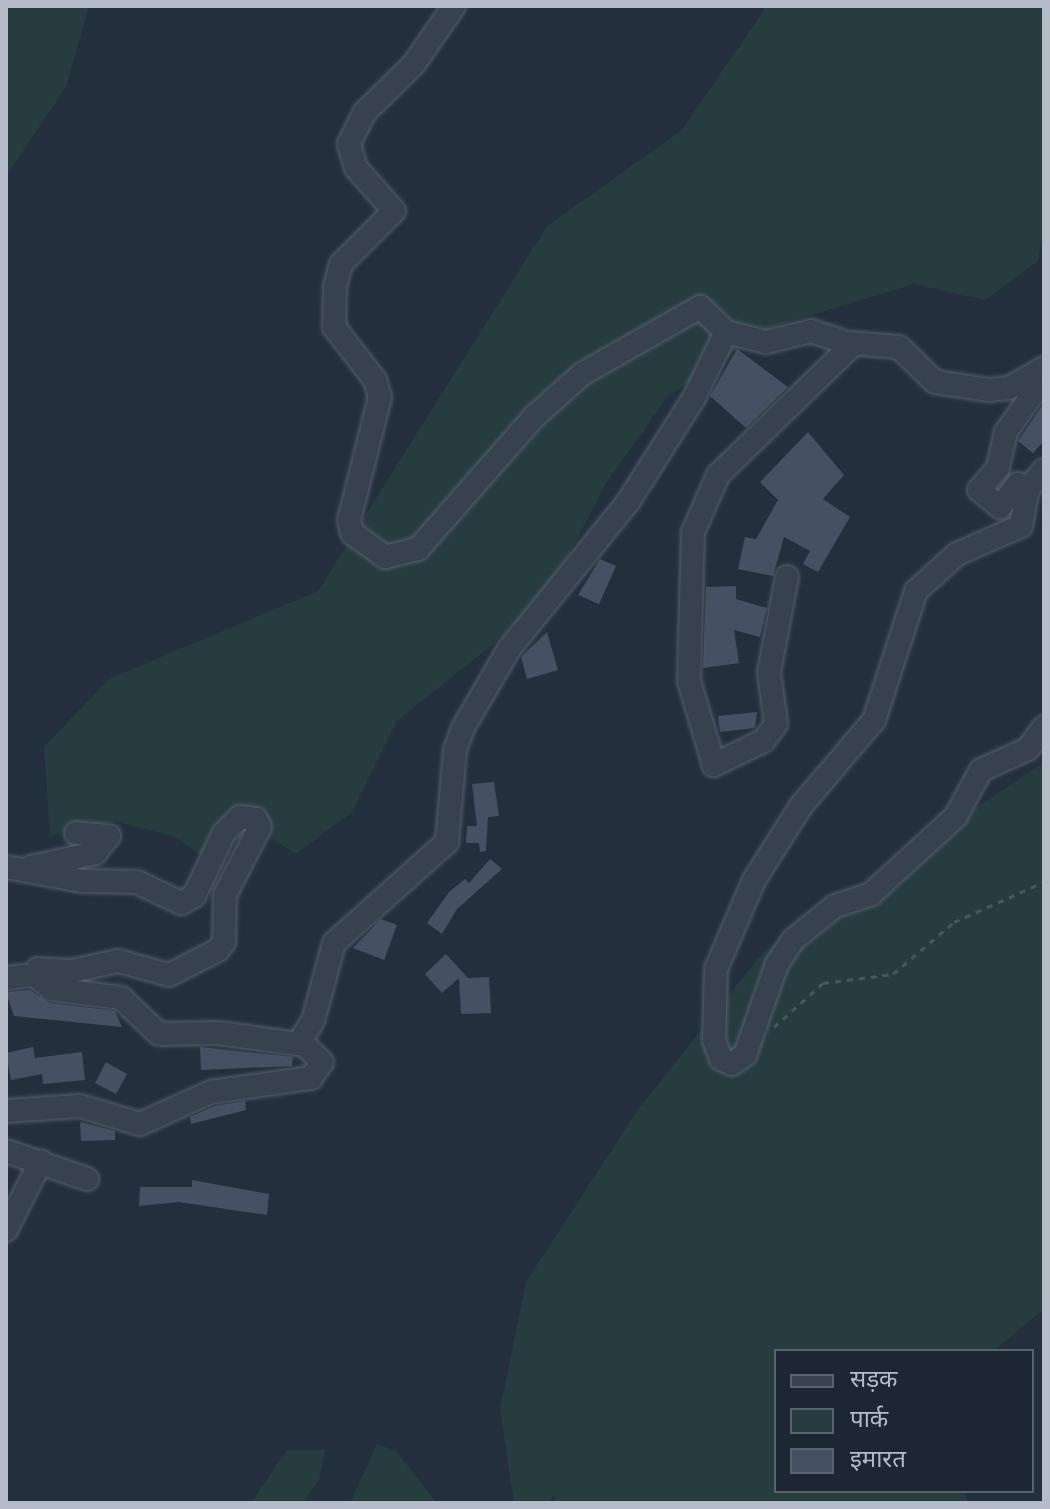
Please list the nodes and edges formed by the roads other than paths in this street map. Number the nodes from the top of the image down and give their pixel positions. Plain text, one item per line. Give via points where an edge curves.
1 (454, 6) edge
2 (726, 332) junction
3 (853, 344) junction
4 (1044, 368) edge
5 (1044, 378) edge
6 (1044, 470) edge
7 (1028, 489) junction
8 (787, 577) dead end
9 (1044, 727) edge
10 (76, 833) dead end
11 (14, 868) edge
12 (35, 975) junction
13 (6, 978) edge
14 (301, 1042) junction
15 (6, 1111) edge
16 (6, 1151) edge
17 (41, 1161) junction
18 (87, 1179) dead end
19 (6, 1230) edge

1 - 2 street via 414,64 365,112 349,144 356,168 394,211 341,264 335,287 334,327 375,380 380,397 349,520 352,533 385,557 418,549 535,416 582,374 700,307
2 - 3 street via 766,342 811,331
2 - 14 street via 694,398 617,518 499,665 455,750 447,842 334,943
3 - 4 street via 902,348 935,382 989,390 1013,387
3 - 8 street via 718,475 696,522 687,553 689,681 714,765 763,741 776,724 769,672
5 - 7 street via 1006,432 1000,464 979,493 1000,507 1018,484
6 - 7 street
7 - 9 street via 1016,533 966,549 916,591 874,720 801,806 754,880 716,969 714,1040 721,1059 732,1064 745,1055 777,964 793,940 835,906 871,894 956,816 981,770 1028,749
10 - 11 street via 109,836 95,853
11 - 12 street via 82,881 137,882 181,903 194,896 204,863 237,819 251,817 260,824 225,895 224,942 218,950 169,975 126,961 72,971 38,969
12 - 13 street
12 - 14 street via 51,989 121,998 159,1034
14 - 15 street via 322,1062 311,1078 218,1091 140,1124 80,1106
16 - 17 street
17 - 18 street
17 - 19 street

